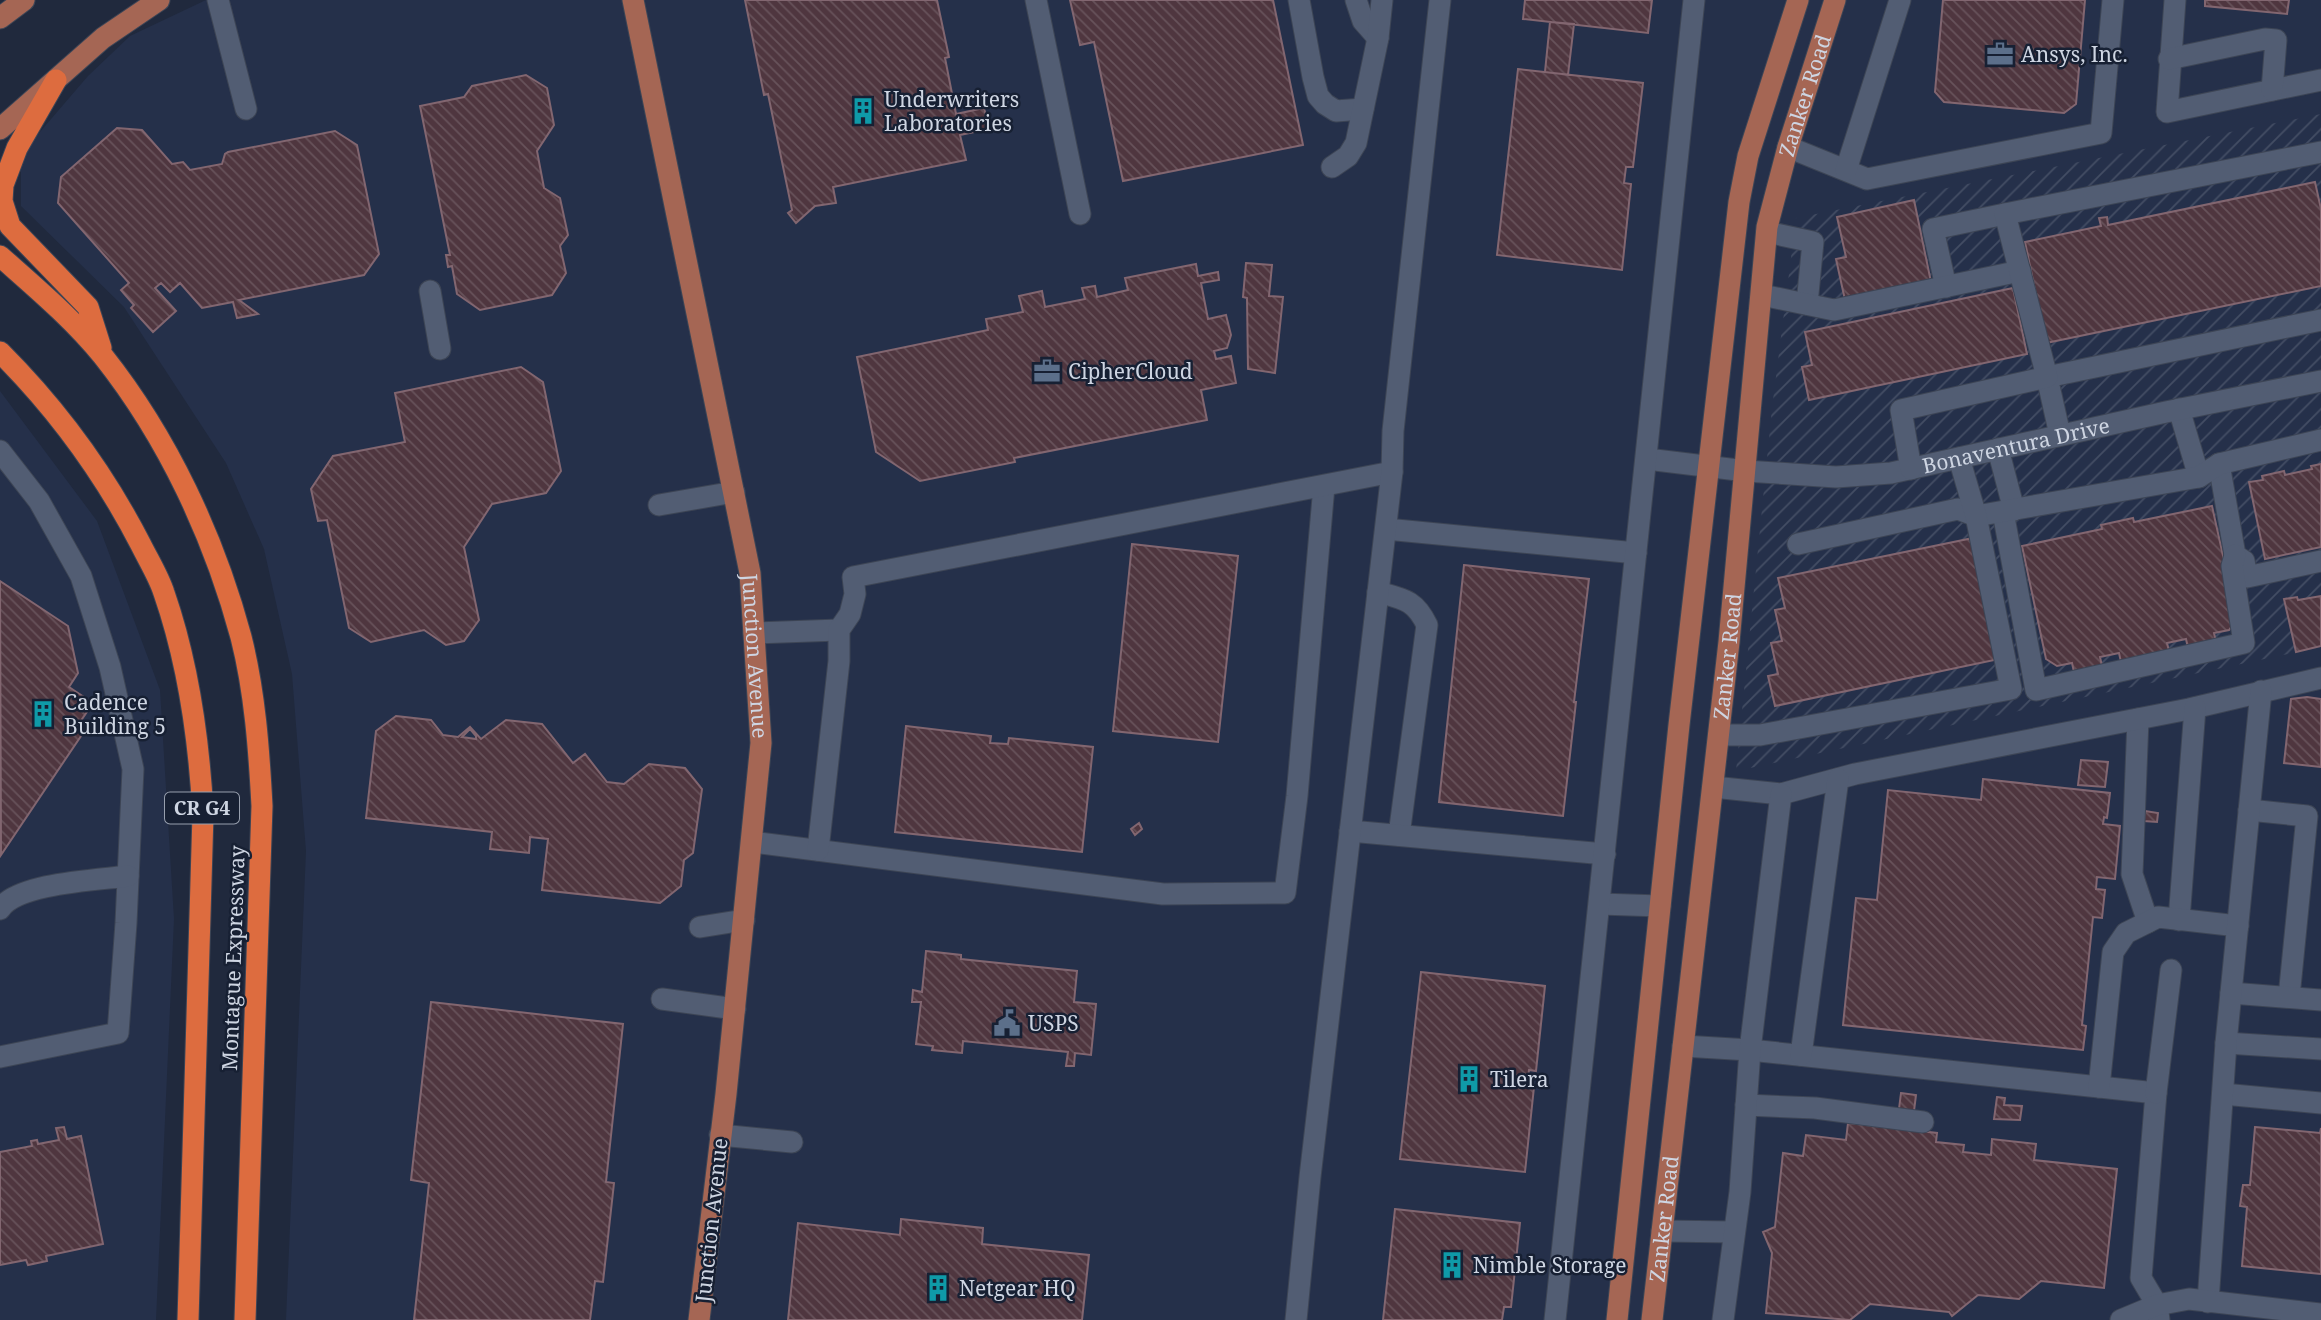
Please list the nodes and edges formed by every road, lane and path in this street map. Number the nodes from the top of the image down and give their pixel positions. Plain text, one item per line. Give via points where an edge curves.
1 (159, 0) edge
2 (218, 0) edge
3 (633, 0) edge
4 (1036, 0) edge
5 (1299, 0) edge
6 (1356, 0) edge
7 (1382, 0) edge
8 (1440, 0) edge
9 (1694, 0) edge
10 (1798, 0) edge
11 (1835, 0) edge
12 (1900, 0) edge
13 (2113, 0) edge
14 (2175, 0) edge
15 (1378, 38) junction
16 (2169, 59) junction
17 (56, 80) junction
18 (2321, 80) edge
19 (2272, 90) junction
20 (1363, 108) junction
21 (246, 110) dead end
22 (0, 129) edge
23 (1788, 146) junction
24 (2321, 152) edge
25 (1332, 167) dead end
26 (1846, 170) junction
27 (1080, 214) dead end
28 (2005, 214) junction
29 (1767, 232) junction
30 (0, 256) edge
31 (2020, 271) junction
32 (1946, 287) junction
33 (430, 291) dead end
34 (1762, 295) junction
35 (1807, 304) junction
36 (2321, 320) edge
37 (440, 349) dead end
38 (0, 352) edge
39 (103, 357) junction
40 (2047, 377) junction
41 (2321, 381) edge
42 (2179, 409) junction
43 (2060, 435) junction
44 (2321, 440) edge
45 (1998, 449) junction
46 (0, 451) edge
47 (1647, 458) junction
48 (1959, 458) junction
49 (2219, 464) junction
50 (1709, 466) junction
51 (1911, 468) junction
52 (1746, 471) junction
53 (1392, 472) junction
54 (2199, 477) junction
55 (1324, 486) junction
56 (734, 492) junction
57 (659, 505) dead end
58 (2009, 511) junction
59 (1976, 516) junction
60 (1386, 528) junction
61 (1798, 544) dead end
62 (1636, 553) junction
63 (2235, 555) junction
64 (2321, 561) edge
65 (1378, 592) junction
66 (839, 630) junction
67 (754, 633) junction
68 (2321, 678) edge
69 (2261, 691) junction
70 (2195, 708) junction
71 (2138, 719) junction
72 (1718, 735) junction
73 (1838, 779) junction
74 (1713, 788) junction
75 (1781, 794) junction
76 (2249, 810) junction
77 (1350, 831) junction
78 (1399, 835) junction
79 (752, 842) junction
80 (818, 850) junction
81 (1605, 854) junction
82 (128, 876) junction
83 (1600, 904) junction
84 (1660, 906) junction
85 (0, 909) edge
86 (744, 920) junction
87 (2179, 920) junction
88 (2148, 922) junction
89 (700, 926) dead end
90 (2238, 926) junction
91 (2171, 970) dead end
92 (2231, 993) junction
93 (2289, 997) junction
94 (662, 999) dead end
95 (2321, 1000) edge
96 (734, 1009) junction
97 (2226, 1042) junction
98 (1683, 1046) junction
99 (2321, 1049) edge
100 (1750, 1050) junction
101 (1801, 1055) junction
102 (0, 1057) edge
103 (2099, 1087) junction
104 (2156, 1093) junction
105 (2223, 1094) junction
106 (2321, 1103) edge
107 (1746, 1105) junction
108 (1923, 1122) dead end
109 (720, 1135) junction
110 (792, 1142) dead end
111 (1662, 1231) junction
112 (1734, 1232) junction
113 (2208, 1302) junction
114 (2158, 1312) edge
115 (2321, 1314) edge
116 (188, 1320) edge
117 (245, 1320) edge
118 (699, 1320) edge
119 (1296, 1320) edge
120 (1555, 1320) edge
121 (1618, 1320) edge
122 (1652, 1320) edge
123 (1723, 1320) edge
124 (2121, 1320) edge

1 - 17 main road via 103,38
2 - 21 street
3 - 56 main road, Junction Avenue
4 - 27 street
5 - 20 street via 1318,96 1336,111
6 - 15 street via 1363,21
7 - 15 street
8 - 53 street
9 - 47 street
10 - 50 main road, Zanker Road via 1748,156 1739,202
11 - 23 main road, Zanker Road
12 - 26 street
13 - 26 street via 2101,133 1867,179
14 - 16 street
15 - 20 street
16 - 19 street via 2276,40
16 - 19 street via 2167,112
17 - 22 main road
17 - 39 highway via 17,148 2,201 10,226 88,307
18 - 19 street
20 - 25 street via 1356,143 1348,156
23 - 26 street
23 - 29 main road, Zanker Road
24 - 28 street
28 - 31 street
28 - 32 street via 1933,229
29 - 34 main road, Zanker Road
29 - 35 street via 1813,242
30 - 39 highway, Montague Expressway / CR G4 via 66,315
31 - 32 street
31 - 40 street
32 - 35 street via 1835,310
33 - 37 street
34 - 35 street
34 - 52 main road, Zanker Road
36 - 40 street
38 - 116 highway, Montague Expressway / CR G4 via 75,436 129,522 163,590 183,653 200,752 203,814
39 - 117 highway, Montague Expressway / CR G4 via 176,467 222,577 242,640 258,736 262,806
40 - 43 street
40 - 51 street via 1901,410
41 - 42 street, Bonaventura Drive
42 - 43 street, Bonaventura Drive
42 - 54 street
43 - 45 street, Bonaventura Drive
44 - 49 street
45 - 48 street, Bonaventura Drive
45 - 58 street
46 - 82 street via 39,501 81,576 110,667 134,769
47 - 50 street, Bonaventura Drive
47 - 62 street
48 - 51 street, Bonaventura Drive
48 - 59 street
49 - 54 street
49 - 63 street
50 - 52 street, Bonaventura Drive
50 - 84 main road, Zanker Road
51 - 52 street, Bonaventura Drive via 1836,477
52 - 72 main road, Zanker Road
53 - 55 street
53 - 60 street
54 - 58 street
55 - 66 street via 853,577 850,614
55 - 80 street via 1285,893 1163,894
56 - 57 street
56 - 67 main road, Junction Avenue via 750,573
58 - 59 street
58 - 63 street via 2036,690 2244,643 2232,566
59 - 61 street via 1958,509
59 - 72 street via 2011,688 1760,735
60 - 62 street
60 - 65 street
62 - 81 street
63 - 64 street via 2244,561 2247,577
65 - 77 street
65 - 78 street via 1418,608 1427,625
66 - 67 street
66 - 80 street
67 - 79 main road, Junction Avenue via 761,743
68 - 69 street
69 - 70 street
69 - 76 street
70 - 71 street
70 - 87 street
71 - 73 street
71 - 88 street via 2132,874
72 - 74 main road, Zanker Road
73 - 75 street
73 - 101 street
74 - 75 street
74 - 98 main road, Zanker Road
75 - 100 street
76 - 90 street
76 - 93 street via 2307,816
77 - 78 street
77 - 119 street
78 - 81 street
79 - 80 street
79 - 86 main road, Junction Avenue
81 - 83 street
82 - 85 street via 50,885 5,901
82 - 102 street via 118,1033
83 - 84 street
83 - 120 street
84 - 121 main road, Zanker Road
86 - 89 street
86 - 96 main road, Junction Avenue
87 - 88 street via 2158,917
87 - 90 street
88 - 103 street via 2126,933 2113,952
90 - 92 street
91 - 104 street
92 - 93 street
92 - 97 street
93 - 95 street
94 - 96 street
96 - 109 main road, Junction Avenue
97 - 99 street
97 - 105 street
98 - 100 street
98 - 111 main road, Zanker Road
100 - 101 street
100 - 107 street
101 - 103 street
103 - 104 street
104 - 114 street via 2141,1278
105 - 106 street
105 - 113 street
107 - 108 street via 1815,1108
107 - 112 street
109 - 110 street
109 - 118 main road, Junction Avenue
111 - 112 street
111 - 122 main road, Zanker Road
112 - 123 street
113 - 114 street via 2189,1300
113 - 115 street
114 - 124 street

